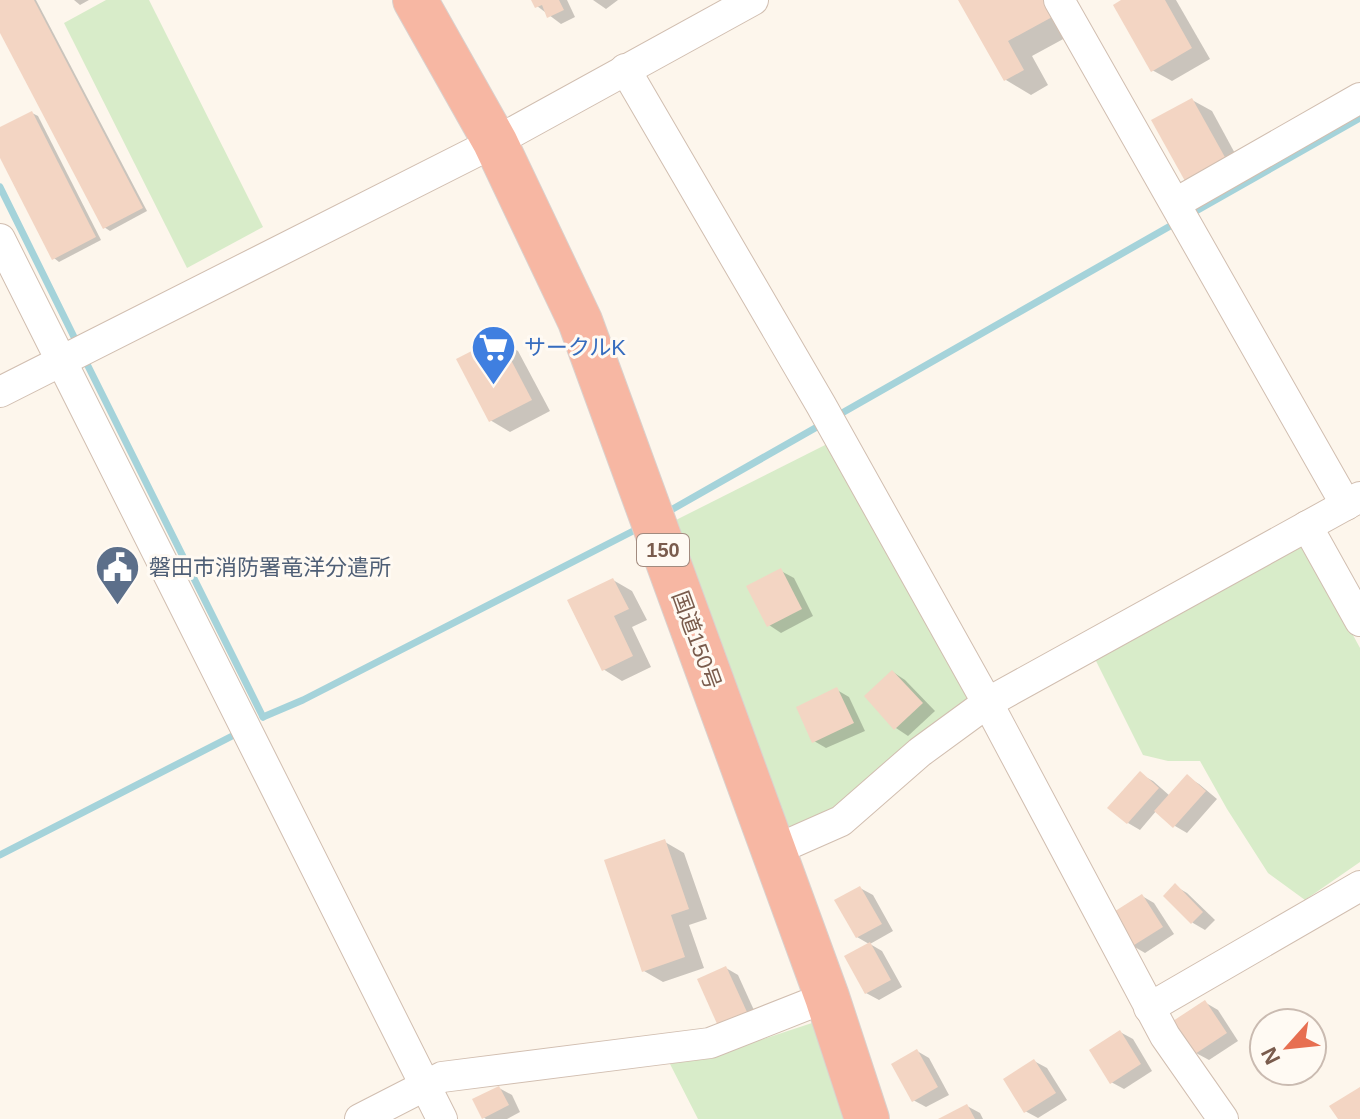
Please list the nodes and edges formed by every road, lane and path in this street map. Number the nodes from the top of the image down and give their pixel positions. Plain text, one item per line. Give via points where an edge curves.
1 (415, 0) edge
2 (1059, 0) edge
3 (736, 4) edge
4 (625, 69) junction
5 (1360, 98) edge
6 (495, 142) junction
7 (1181, 211) junction
8 (0, 239) edge
9 (62, 361) junction
10 (0, 392) edge
11 (1353, 501) edge
12 (1307, 526) junction
13 (1360, 621) edge
14 (987, 703) junction
15 (773, 851) junction
16 (1360, 886) edge
17 (827, 997) junction
18 (1149, 1008) junction
19 (426, 1087) junction
20 (360, 1119) edge
21 (442, 1119) edge
22 (867, 1119) edge
23 (1223, 1119) edge

1 - 6 highway, 国道150号 / 150
2 - 7 street
3 - 4 street
4 - 6 street
4 - 14 street
5 - 7 street
6 - 9 street
6 - 15 highway, 国道150号 / 150 via 580,321
7 - 11 street
8 - 9 street
9 - 10 street
9 - 19 street
11 - 12 street
12 - 13 street
12 - 14 street
14 - 15 street via 920,752 841,821
14 - 18 street
15 - 17 highway, 国道150号 / 150
16 - 18 street
17 - 19 street via 710,1043 442,1077
17 - 22 highway, 国道150号 / 150
18 - 23 street
19 - 20 street
19 - 21 street

